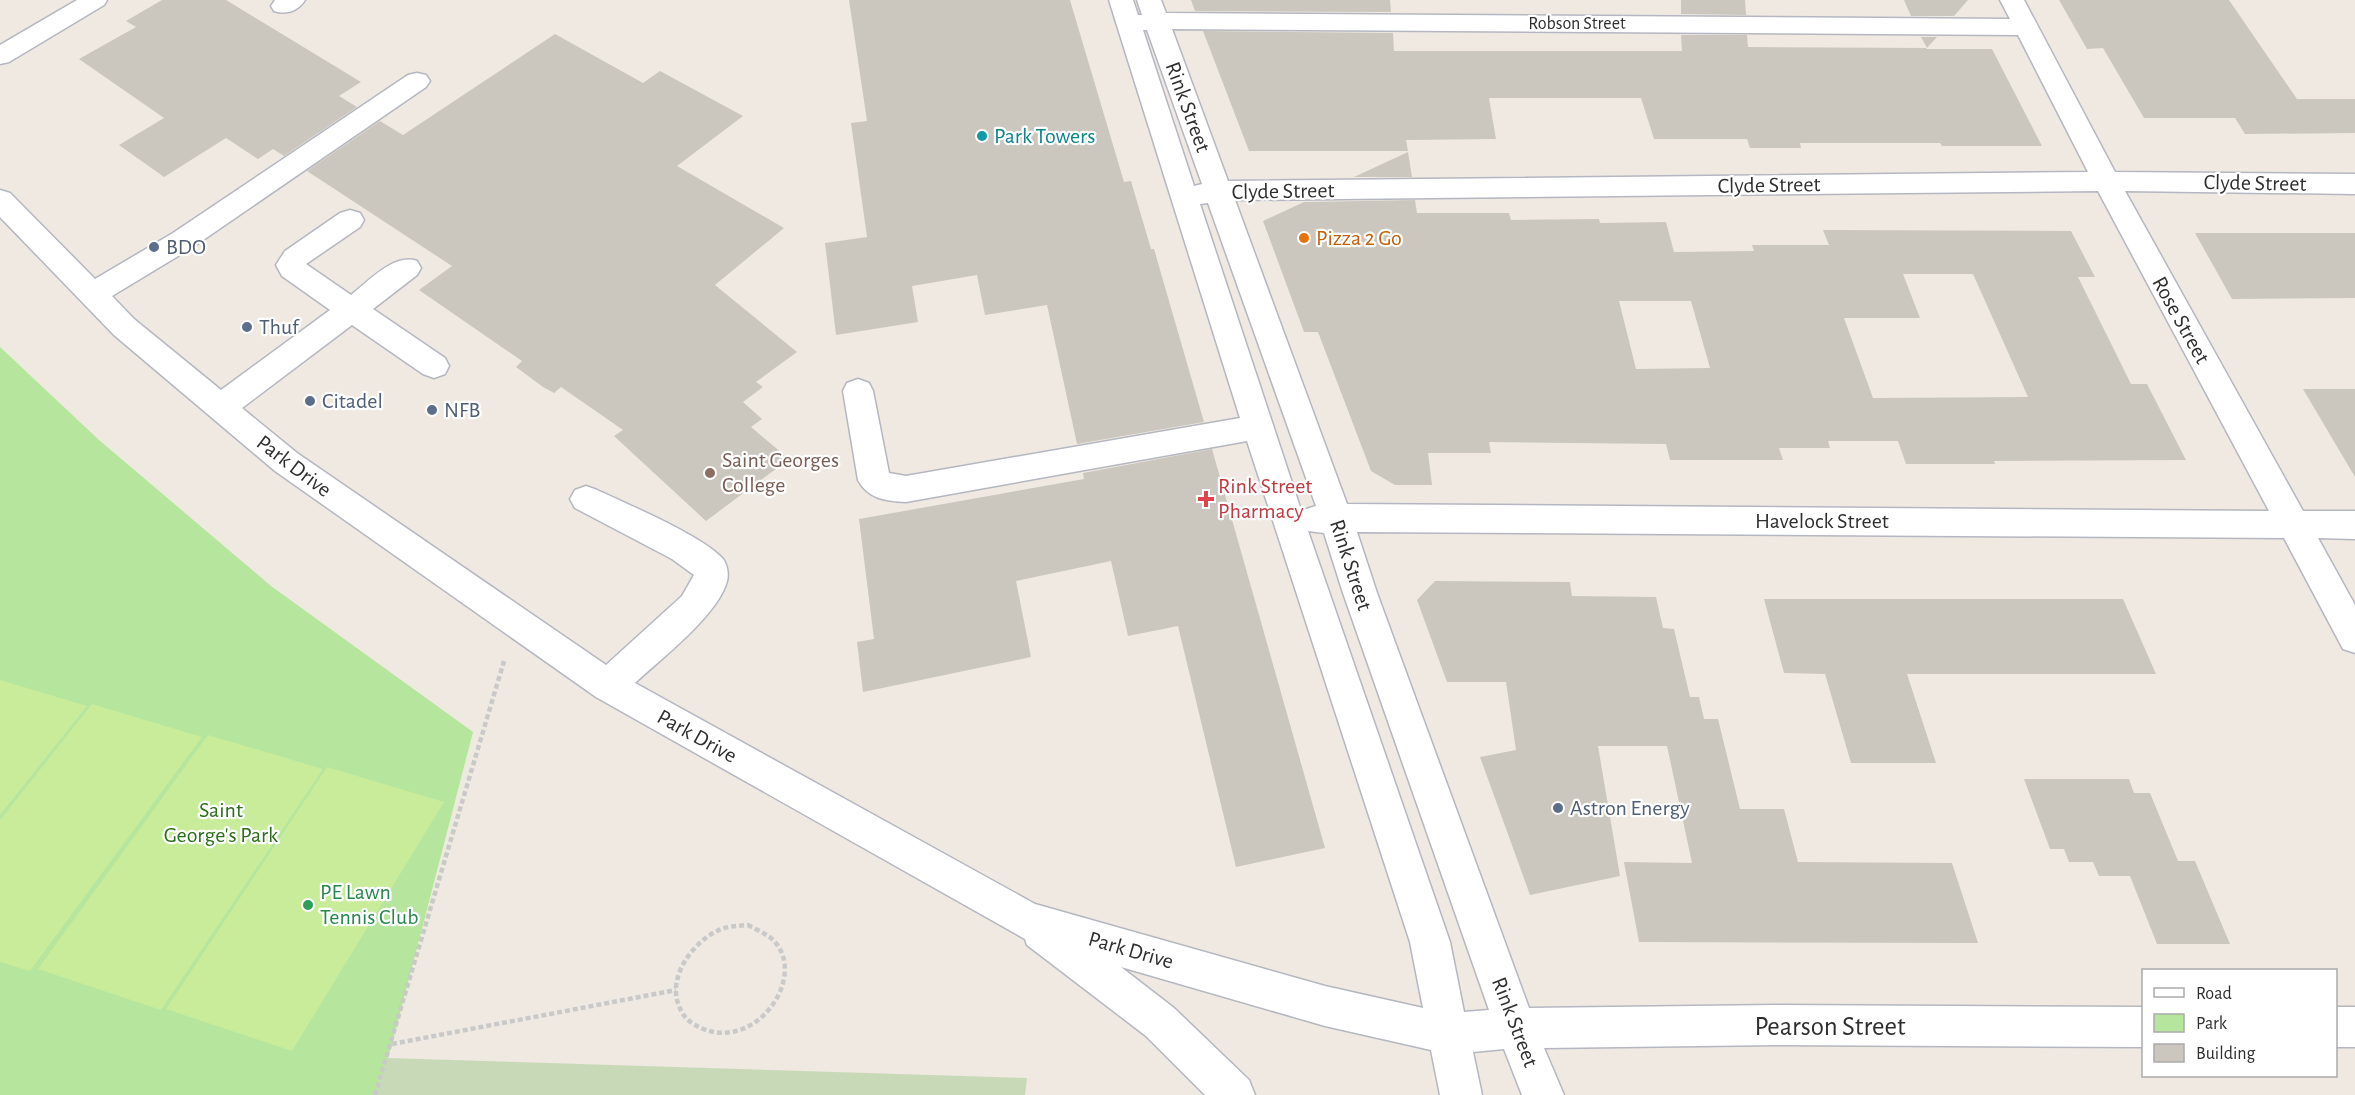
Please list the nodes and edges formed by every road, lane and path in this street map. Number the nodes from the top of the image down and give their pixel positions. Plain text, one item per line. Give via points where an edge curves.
1 (95, 0) edge
2 (2012, 0) edge
3 (1153, 11) edge
4 (1125, 12) edge
5 (2025, 27) junction
6 (0, 56) edge
7 (417, 81) dead end
8 (2106, 181) junction
9 (2355, 184) edge
10 (1220, 191) junction
11 (1184, 197) junction
12 (0, 200) edge
13 (350, 220) dead end
14 (407, 268) dead end
15 (91, 296) junction
16 (351, 310) junction
17 (434, 366) dead end
18 (858, 391) dead end
19 (220, 408) junction
20 (1258, 426) junction
21 (586, 499) dead end
22 (1336, 518) junction
23 (1289, 523) junction
24 (2292, 524) junction
25 (2355, 525) edge
26 (516, 623) junction
27 (2355, 638) edge
28 (608, 686) junction
29 (1028, 921) junction
30 (676, 990) junction
31 (2142, 1027) edge
32 (2337, 1027) edge
33 (1516, 1028) junction
34 (2355, 1028) edge
35 (1449, 1034) junction
36 (392, 1044) junction
37 (375, 1095) edge
38 (1234, 1095) edge
39 (1461, 1095) edge
40 (1543, 1095) edge

1 - 6 street
2 - 5 street, Rose Street
3 - 4 street, Robson Street
3 - 5 street, Robson Street
3 - 10 street, Rink Street
4 - 11 street, Rink Street
5 - 8 street, Rose Street
7 - 15 street via 183,240
8 - 9 street, Clyde Street
8 - 10 street, Clyde Street
8 - 24 street, Rose Street
10 - 11 street, Clyde Street
10 - 22 street, Rink Street
11 - 20 street, Rink Street
12 - 15 street, Park Drive
13 - 16 street via 295,258 290,266
14 - 16 street
15 - 19 street, Park Drive
16 - 17 street
16 - 19 street
18 - 20 street via 874,480 887,488 906,489
19 - 26 street, Park Drive via 286,462
20 - 23 street, Rink Street
21 - 28 street via 684,549 711,569 711,580 694,606
22 - 23 street, Havelock Street
22 - 24 street, Havelock Street
22 - 33 street, Rink Street via 1359,593
23 - 35 street, Rink Street via 1430,942
24 - 25 street, Havelock Street
24 - 27 street, Rose Street
26 - 28 street, Park Drive
26 - 36 path
28 - 29 street, Park Drive
29 - 35 street, Park Drive via 1325,1006
29 - 38 street via 1160,1022
30 - 30 path via 678,973 699,942 731,926 748,925 763,930 783,954 786,970 773,1007 759,1022 741,1032 704,1032 689,1022 680,1008
30 - 36 path
31 - 33 street, Pearson Street
32 - 34 street
33 - 35 street, Park Drive
33 - 40 street, Rink Street
35 - 39 street, Rink Street
36 - 37 path

